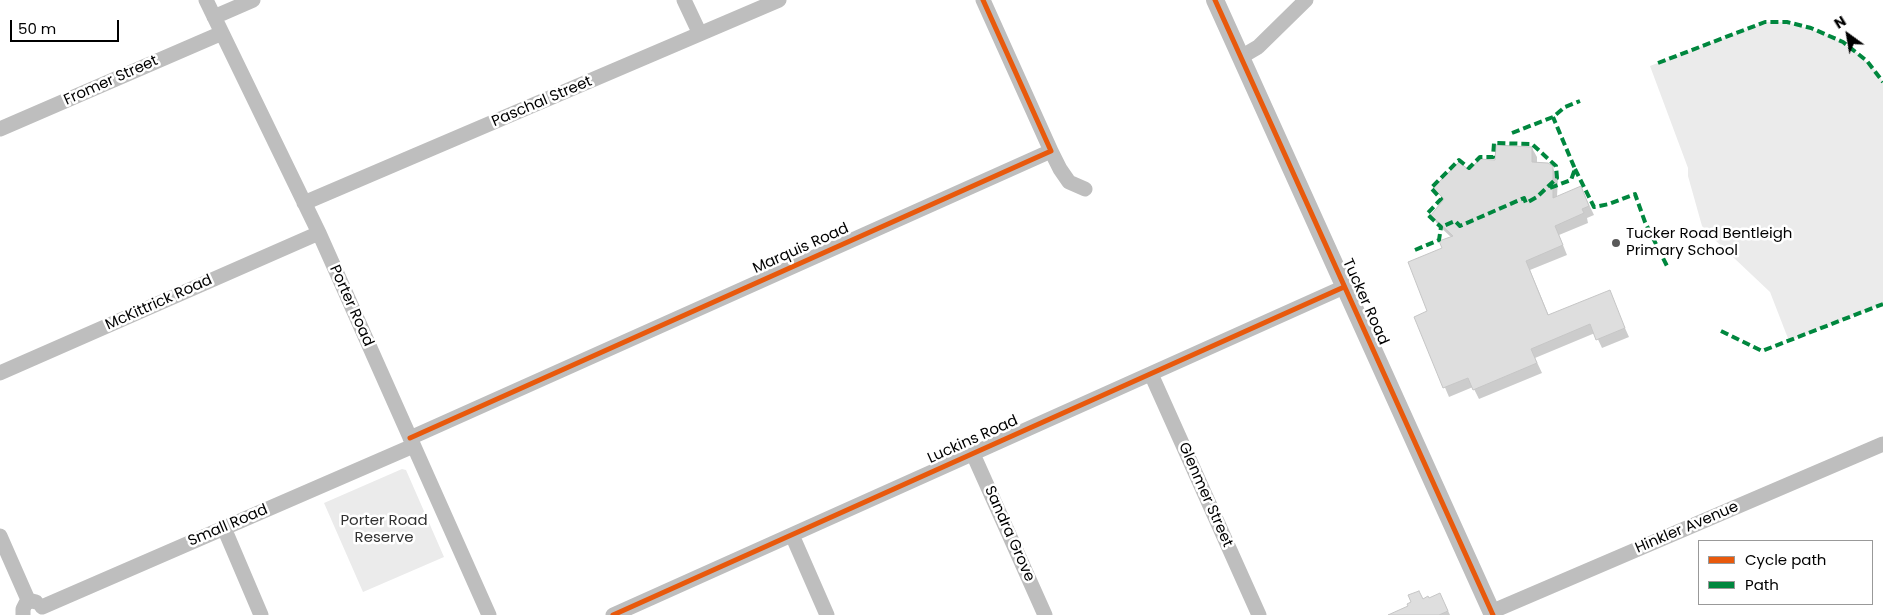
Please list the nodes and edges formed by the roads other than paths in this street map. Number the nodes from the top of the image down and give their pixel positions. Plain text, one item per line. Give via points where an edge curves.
1 (206, 0) edge
2 (253, 0) edge
3 (684, 0) edge
4 (779, 0) edge
5 (982, 0) edge
6 (1214, 0) edge
7 (1306, 0) edge
8 (214, 17) junction
9 (222, 32) junction
10 (700, 34) junction
11 (1241, 57) junction
12 (0, 129) edge
13 (1051, 151) junction
14 (1085, 189) dead end
15 (304, 203) junction
16 (319, 233) junction
17 (1344, 288) junction
18 (0, 373) edge
19 (1151, 374) junction
20 (412, 442) junction
21 (1883, 444) edge
22 (973, 454) junction
23 (224, 528) junction
24 (792, 535) junction
25 (0, 536) edge
26 (34, 610) edge
27 (1492, 613) edge
28 (261, 615) edge
29 (489, 615) edge
30 (612, 615) edge
31 (827, 615) edge
32 (1045, 615) edge
33 (1260, 615) edge

1 - 8 street, Porter Road
2 - 8 street
3 - 10 street
4 - 10 street, Paschal Street
5 - 13 street
6 - 11 street, Tucker Road
7 - 11 street via 1258,47
8 - 9 street, Porter Road
9 - 12 street, Fromer Street
9 - 15 street, Porter Road
10 - 15 street, Paschal Street
11 - 17 street, Tucker Road
13 - 14 street via 1070,182
13 - 20 street, Marquis Road
15 - 16 street, Porter Road
16 - 18 street, McKittrick Road
16 - 20 street, Porter Road
17 - 19 street, Luckins Road
17 - 27 street, Tucker Road
19 - 22 street, Luckins Road
19 - 33 street, Glenmer Street
20 - 23 street, Small Road
20 - 29 street, Porter Road
21 - 27 street, Hinkler Avenue
22 - 24 street, Luckins Road
22 - 32 street, Sandra Grove
23 - 26 street, Small Road
23 - 28 street
24 - 30 street, Luckins Road
24 - 31 street
25 - 26 street

